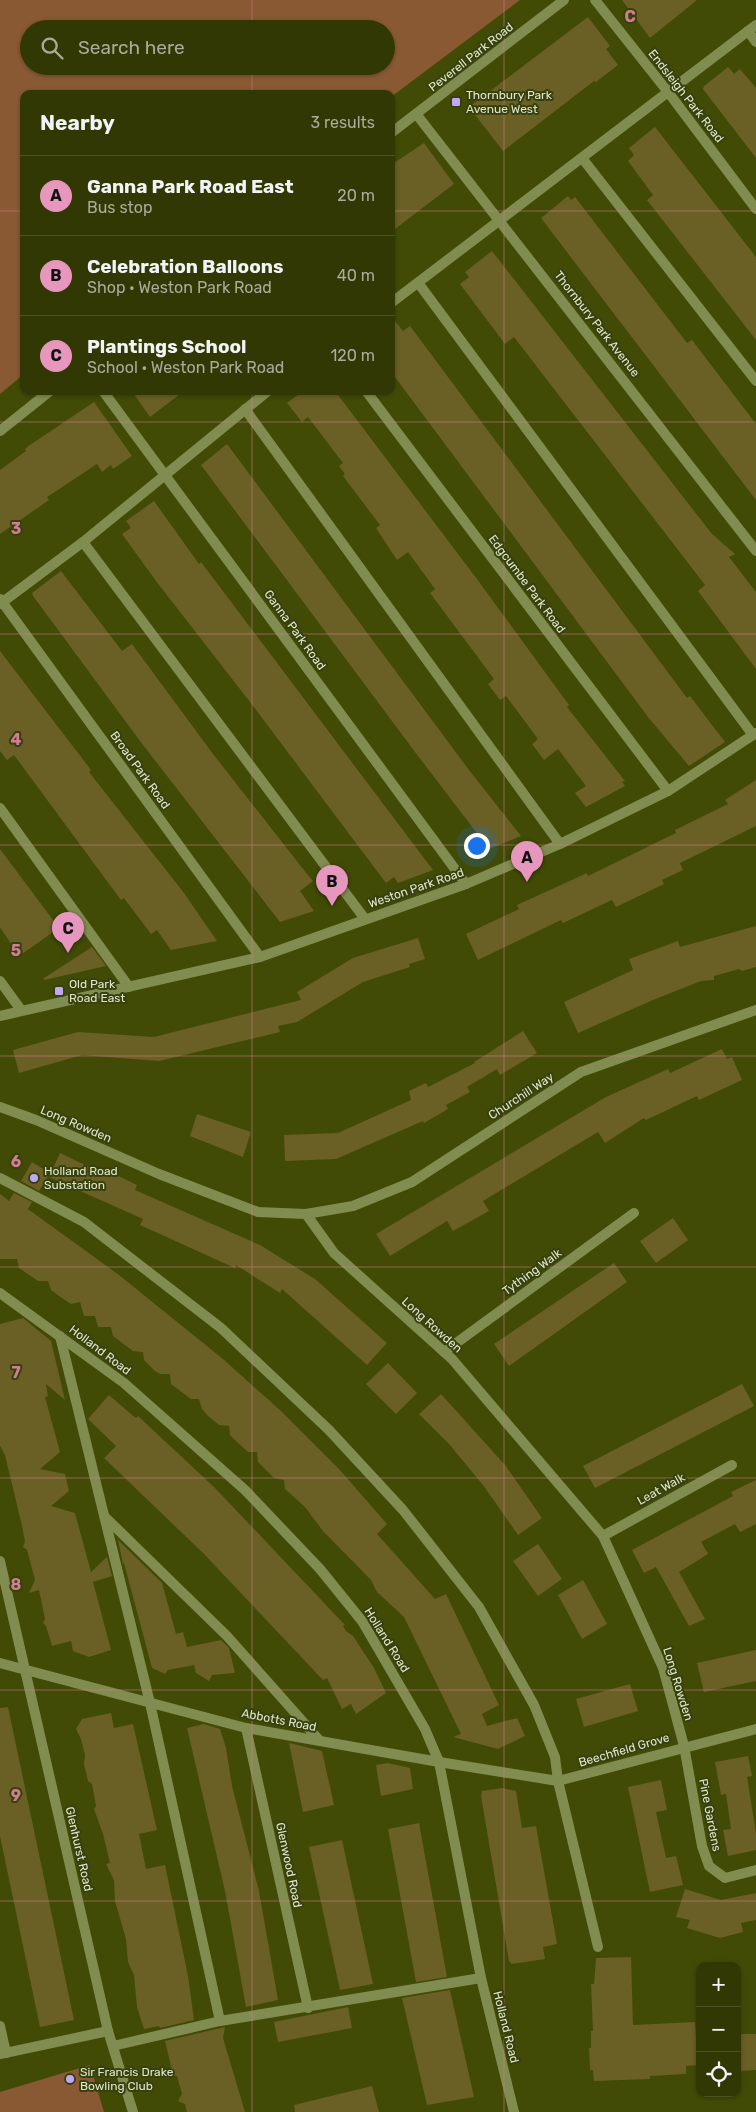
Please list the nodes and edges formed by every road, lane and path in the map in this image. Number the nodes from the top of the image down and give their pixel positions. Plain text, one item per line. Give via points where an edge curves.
1 (564, 0) edge
2 (595, 0) edge
3 (752, 28) edge
4 (756, 42) edge
5 (668, 92) junction
6 (417, 115) junction
7 (395, 130) edge
8 (582, 158) junction
9 (756, 208) edge
10 (501, 220) junction
11 (419, 284) junction
12 (395, 300) edge
13 (756, 381) edge
14 (45, 395) edge
15 (107, 395) edge
16 (263, 395) edge
17 (369, 395) edge
18 (245, 408) junction
19 (0, 431) edge
20 (164, 474) junction
21 (83, 542) junction
22 (756, 551) edge
23 (1, 602) edge
24 (755, 734) edge
25 (668, 791) junction
26 (0, 808) edge
27 (560, 844) junction
28 (466, 884) junction
29 (365, 919) junction
30 (260, 956) junction
31 (0, 981) edge
32 (129, 987) junction
33 (21, 1010) junction
34 (756, 1010) edge
35 (0, 1016) edge
36 (0, 1107) edge
37 (0, 1178) edge
38 (634, 1213) dead end
39 (306, 1214) junction
40 (0, 1293) edge
41 (60, 1336) junction
42 (444, 1352) junction
43 (732, 1465) dead end
44 (104, 1516) junction
45 (603, 1536) junction
46 (0, 1561) edge
47 (0, 1663) edge
48 (26, 1672) junction
49 (150, 1703) junction
50 (246, 1728) junction
51 (756, 1729) edge
52 (320, 1741) junction
53 (684, 1746) junction
54 (440, 1762) junction
55 (558, 1781) junction
56 (756, 1870) edge
57 (598, 1947) dead end
58 (481, 1978) junction
59 (308, 2008) junction
60 (220, 2021) junction
61 (0, 2026) edge
62 (108, 2031) junction
63 (113, 2046) junction
64 (3, 2054) edge
65 (133, 2112) edge
66 (514, 2112) edge

1 - 6 street, Peverell Park Road
2 - 5 street, Endsleigh Park Road
3 - 4 street
3 - 5 street
5 - 8 street
5 - 9 street, Endsleigh Park Road
6 - 7 street, Peverell Park Road
6 - 10 street, Thornbury Park Avenue
8 - 10 street
8 - 13 street
10 - 11 street
10 - 22 street, Thornbury Park Avenue
11 - 12 street
11 - 24 street
14 - 19 street
15 - 20 street, Ganna Park Road
16 - 18 street
17 - 25 street, Edgcumbe Park Road
18 - 20 street
18 - 27 street
20 - 21 street
20 - 28 street, Ganna Park Road
21 - 23 street
21 - 29 street
23 - 30 street, Broad Park Road
24 - 25 street, Weston Park Road
25 - 27 street, Weston Park Road
26 - 32 street
27 - 28 street, Weston Park Road
28 - 29 street, Weston Park Road
29 - 30 street, Weston Park Road
30 - 32 street, Weston Park Road
31 - 33 street
32 - 33 street, Weston Park Road
33 - 35 street, Weston Park Road
34 - 39 street, Churchill Way via 581,1072 412,1182 353,1206
36 - 39 street, Long Rowden via 258,1212
37 - 55 street via 84,1222 221,1328 336,1437 403,1510 479,1607 534,1705 555,1757
38 - 42 street, Tything Walk
39 - 42 street, Long Rowden via 334,1253
40 - 41 street, Holland Road
41 - 44 street
41 - 54 street, Holland Road via 124,1383 245,1490 320,1569 362,1621 425,1729
42 - 45 street, Long Rowden
43 - 45 street, Leat Walk
44 - 49 street
44 - 52 street via 227,1636
45 - 53 street, Long Rowden via 663,1668
46 - 48 street, Glenhurst Road
47 - 48 street, Abbotts Road
48 - 49 street, Abbotts Road
48 - 62 street, Glenhurst Road
49 - 50 street, Abbotts Road
49 - 60 street
50 - 52 street, Abbotts Road
50 - 59 street, Glenwood Road
51 - 53 street, Beechfield Grove
52 - 54 street, Abbotts Road
53 - 55 street, Beechfield Grove
53 - 56 street, Pine Gardens via 702,1846 709,1866 725,1878
54 - 55 street, Abbotts Road
54 - 58 street, Holland Road
55 - 57 street
58 - 59 street
58 - 66 street, Holland Road
59 - 60 street
60 - 63 street
61 - 64 street
62 - 63 street, Glenhurst Road
62 - 64 street
63 - 65 street, Glenhurst Road

